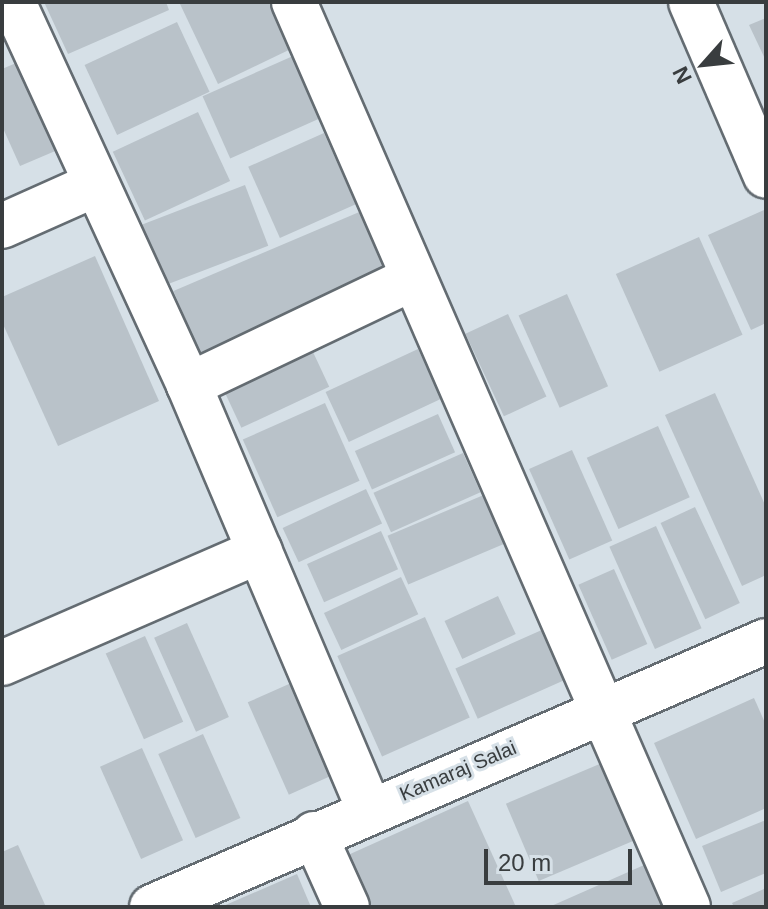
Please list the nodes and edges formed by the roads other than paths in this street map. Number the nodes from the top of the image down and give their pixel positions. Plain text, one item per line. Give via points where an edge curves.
1 (13, 2) edge
2 (294, 2) edge
3 (691, 2) edge
4 (766, 176) edge
5 (94, 185) junction
6 (2, 226) edge
7 (411, 279) junction
8 (189, 385) junction
9 (260, 551) junction
10 (766, 641) edge
11 (2, 663) edge
12 (601, 711) junction
13 (369, 809) junction
14 (314, 834) junction
15 (152, 907) edge
16 (347, 907) edge
17 (688, 907) edge

1 - 5 street
2 - 7 street
3 - 4 street
5 - 6 street
5 - 8 street
7 - 8 street
7 - 12 street
8 - 9 street
9 - 11 street
9 - 13 street
10 - 12 street, Kamaraj Salai
12 - 13 street, Kamaraj Salai
12 - 17 street
13 - 14 street, Kamaraj Salai
14 - 15 street, Kamaraj Salai
14 - 16 street

